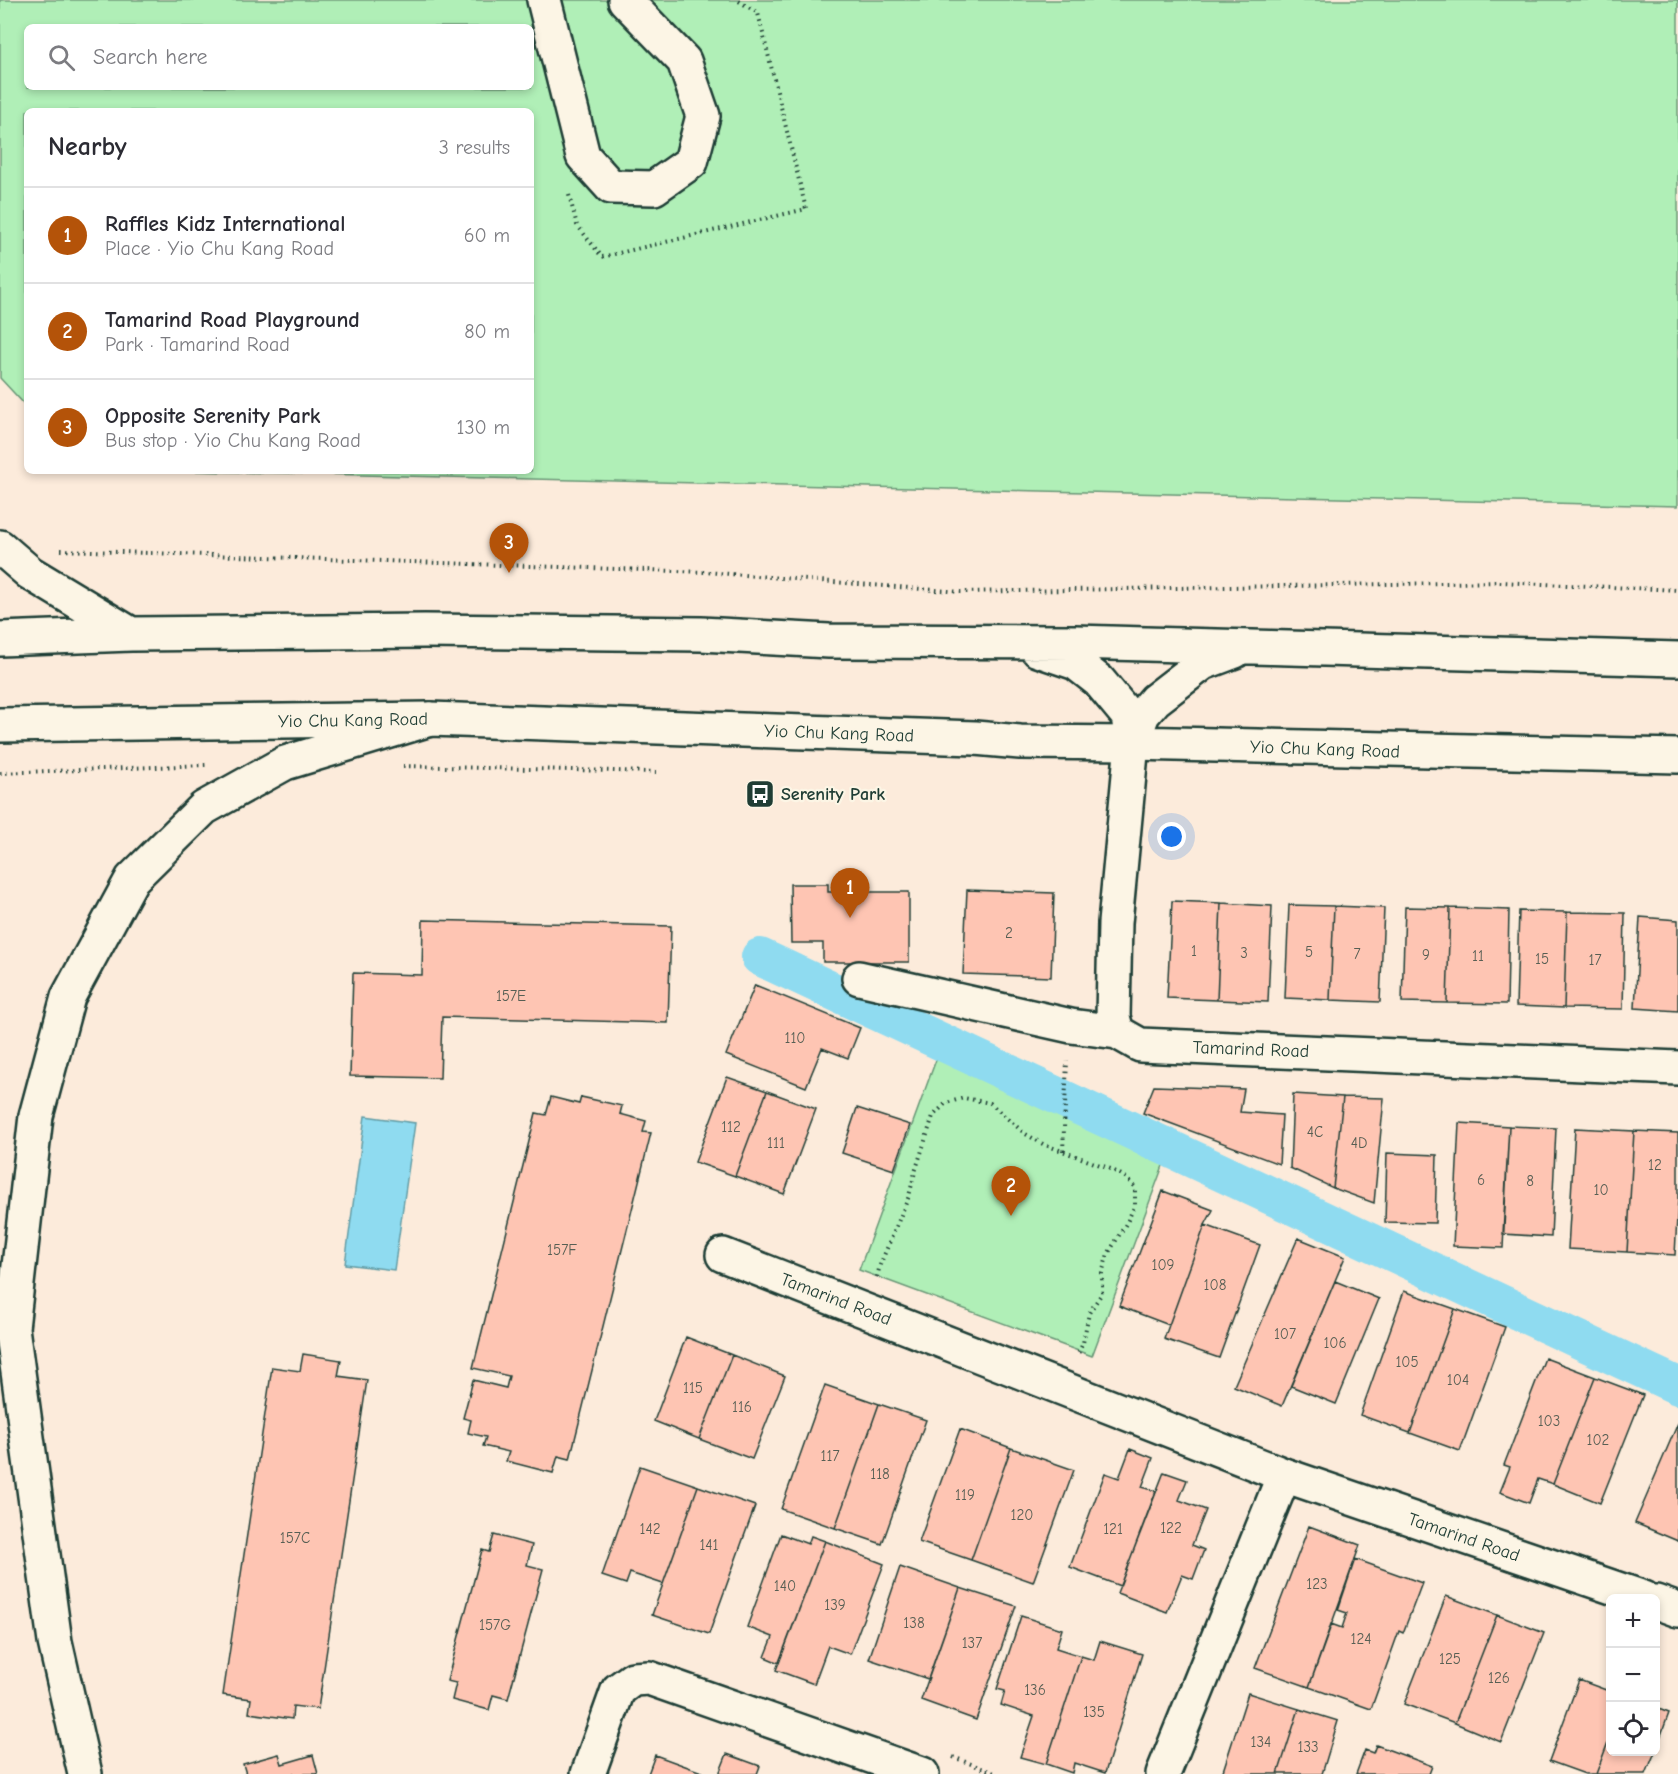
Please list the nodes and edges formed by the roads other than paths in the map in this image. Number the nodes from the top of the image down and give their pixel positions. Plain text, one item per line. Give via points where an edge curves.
1 (544, 0) edge
2 (625, 0) edge
3 (0, 547) edge
4 (131, 634) junction
5 (0, 639) edge
6 (1008, 641) junction
7 (1246, 647) junction
8 (1678, 659) edge
9 (430, 719) junction
10 (0, 725) edge
11 (1132, 743) junction
12 (1678, 756) edge
13 (860, 978) dead end
14 (1117, 1032) junction
15 (1678, 1068) edge
16 (723, 1255) dead end
17 (0, 1271) edge
18 (12, 1328) junction
19 (1284, 1475) junction
20 (1629, 1594) edge
21 (1660, 1603) edge
22 (1678, 1610) edge
23 (84, 1774) edge
24 (588, 1774) edge
25 (922, 1774) edge
26 (1163, 1774) edge

1 - 2 main road via 583,156 611,187 654,188 692,162 704,116 684,61
3 - 4 main road via 30,573
4 - 5 main road
4 - 6 main road via 581,632 829,641
6 - 7 main road
6 - 11 main road via 1076,663 1099,681 1128,716
7 - 8 main road
7 - 11 main road via 1203,663 1155,700 1143,714
9 - 10 main road, Yio Chu Kang Road
9 - 11 main road, Yio Chu Kang Road
9 - 18 main road via 285,763 204,808 132,879 68,998 36,1116
11 - 12 main road, Yio Chu Kang Road
11 - 14 main road via 1115,923 1113,1017
13 - 14 main road, Tamarind Road via 1071,1026
14 - 15 main road, Tamarind Road via 1140,1045
16 - 19 main road, Tamarind Road
17 - 18 main road
18 - 23 main road via 55,1642
19 - 20 main road, Tamarind Road
19 - 26 main road
21 - 22 main road
24 - 25 main road via 618,1690 633,1679 649,1678

